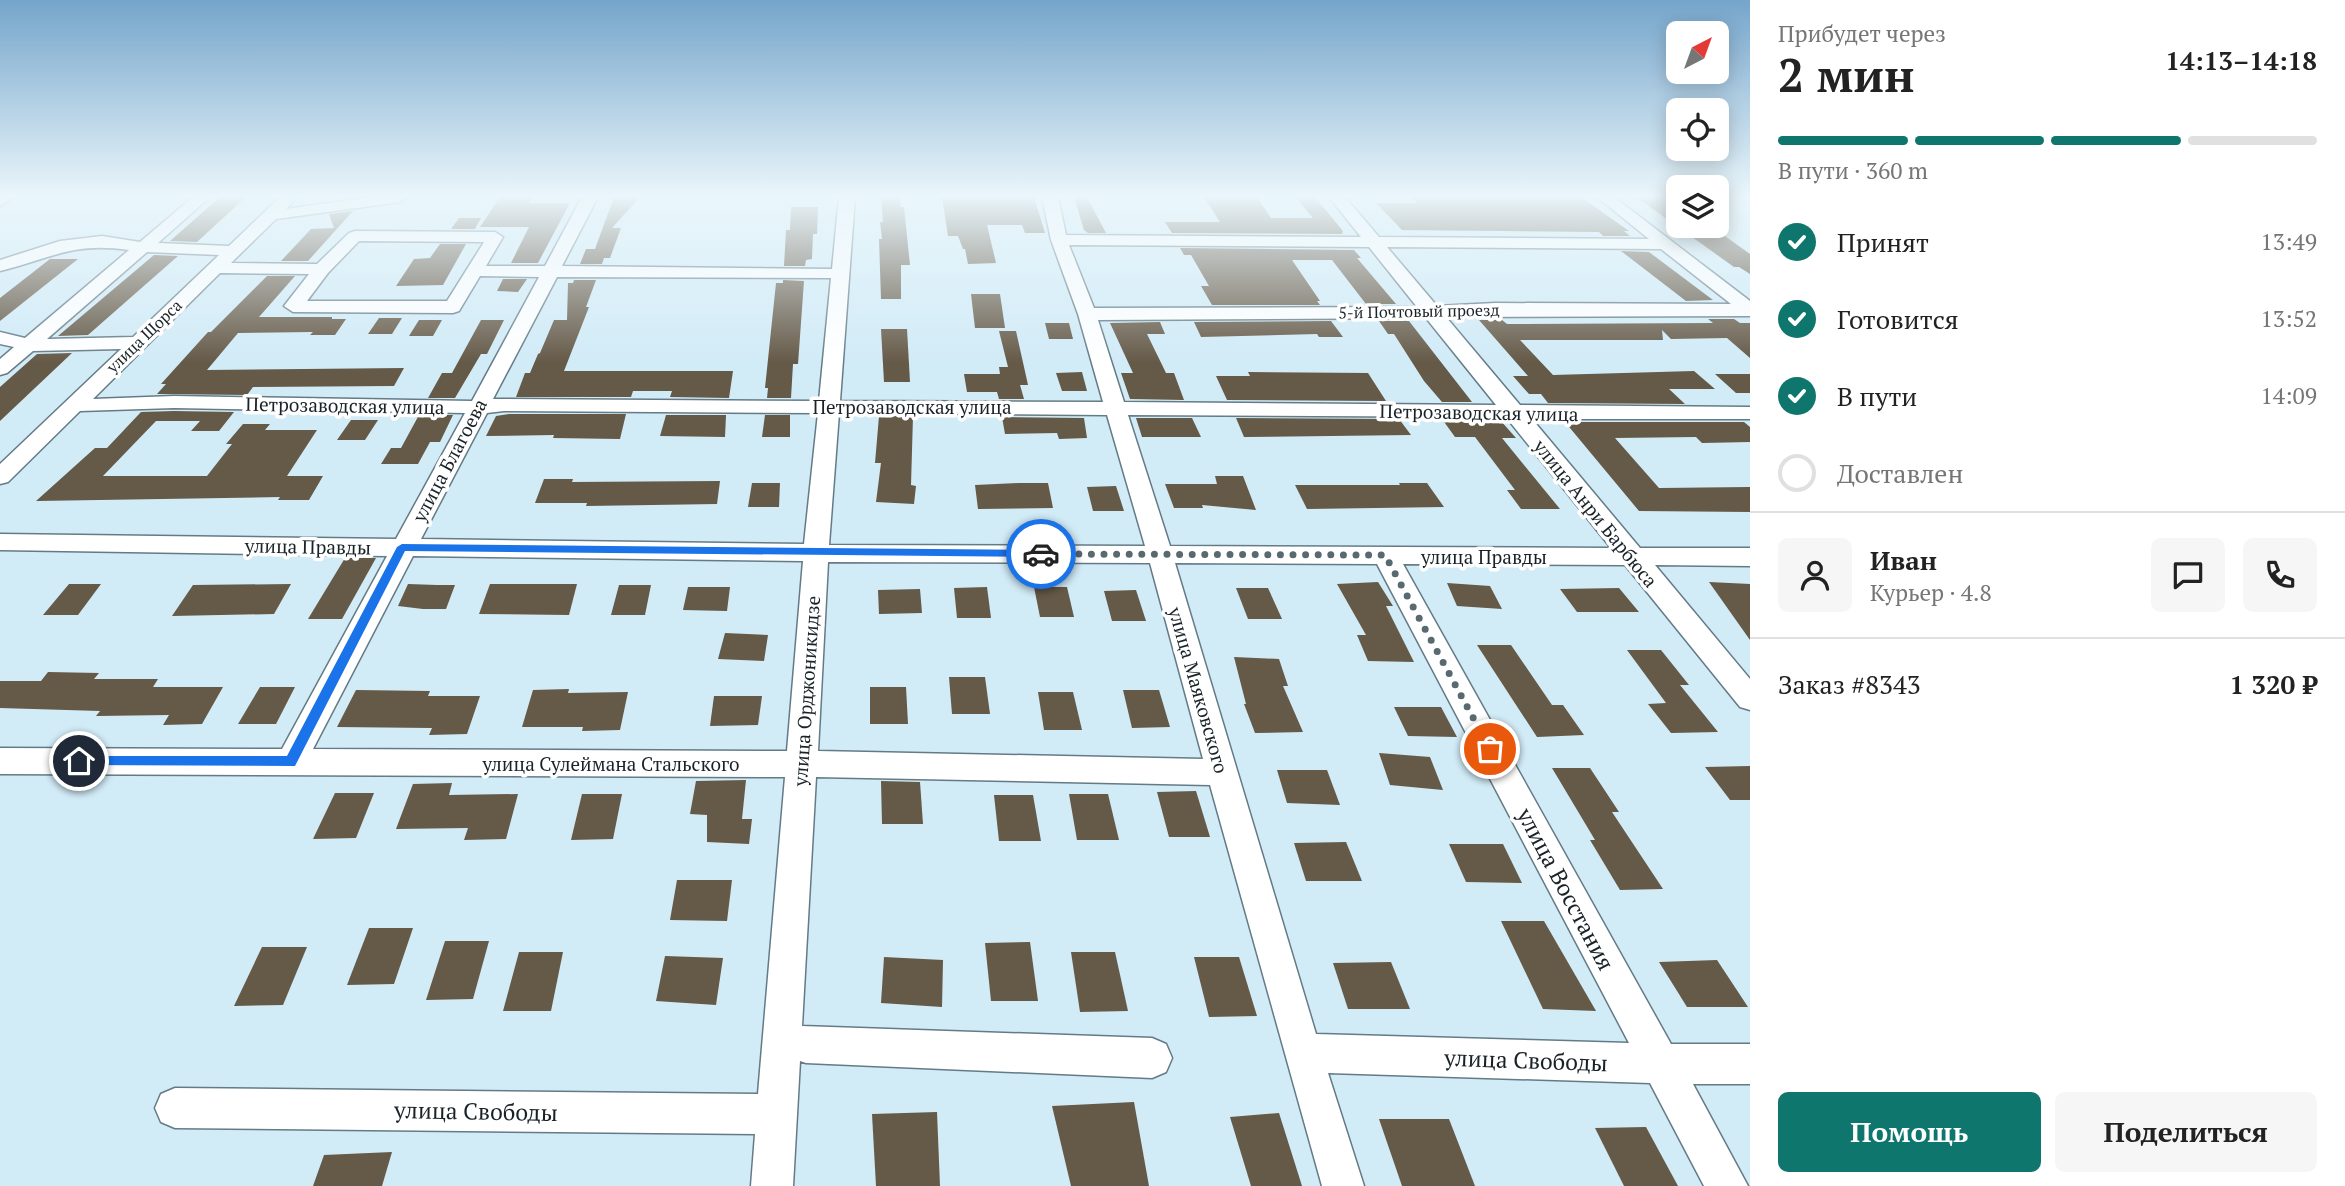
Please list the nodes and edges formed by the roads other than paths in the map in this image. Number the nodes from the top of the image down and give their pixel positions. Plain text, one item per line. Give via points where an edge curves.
1 (46, 252) edge
2 (136, 252) edge
3 (233, 252) edge
4 (339, 252) edge
5 (486, 252) edge
6 (560, 252) edge
7 (842, 252) edge
8 (1064, 252) edge
9 (1381, 252) edge
10 (1674, 252) edge
11 (0, 266) edge
12 (216, 268) junction
13 (322, 269) junction
14 (475, 271) junction
15 (550, 271) junction
16 (829, 273) dead end
17 (1750, 310) edge
18 (1430, 312) junction
19 (1087, 314) junction
20 (0, 338) edge
21 (135, 343) junction
22 (29, 345) junction
23 (0, 369) edge
24 (74, 405) junction
25 (829, 406) junction
26 (477, 407) junction
27 (1116, 407) junction
28 (1512, 411) junction
29 (1750, 413) edge
30 (0, 477) edge
31 (0, 542) edge
32 (402, 547) junction
33 (816, 553) junction
34 (1160, 554) junction
35 (1385, 555) junction
36 (1631, 556) junction
37 (1750, 557) edge
38 (1750, 699) edge
39 (0, 761) edge
40 (290, 762) junction
41 (802, 764) junction
42 (1222, 772) junction
43 (806, 1044) dead end
44 (1302, 1053) junction
45 (1152, 1058) dead end
46 (1661, 1064) junction
47 (1750, 1064) edge
48 (175, 1108) dead end
49 (777, 1114) junction
50 (772, 1186) edge
51 (1343, 1186) edge
52 (1727, 1186) edge

1 - 11 street
2 - 22 street
3 - 12 street, улица Щорса
4 - 13 street
5 - 14 street
6 - 15 street, улица Благоева
7 - 25 street, улица Орджоникидзе
8 - 19 street, улица Маяковского
9 - 18 street, улица Анри Барбюса
10 - 17 street
12 - 13 street
12 - 21 street, улица Щорса
13 - 14 street via 293,306 453,307
14 - 15 street
15 - 16 street
15 - 26 street, улица Благоева
17 - 18 street, 5-й Почтовый проезд
18 - 19 street, 5-й Почтовый проезд
18 - 28 street, улица Анри Барбюса
19 - 27 street, улица Маяковского
20 - 22 street
21 - 22 street
21 - 24 street, улица Щорса
22 - 23 street
24 - 26 street, Петрозаводская улица
24 - 30 street, улица Щорса
25 - 26 street, Петрозаводская улица
25 - 27 street, Петрозаводская улица
25 - 33 street, улица Орджоникидзе
26 - 32 street, улица Благоева
27 - 28 street, Петрозаводская улица
27 - 34 street, улица Маяковского
28 - 29 street, Петрозаводская улица
28 - 36 street, улица Анри Барбюса
31 - 32 street, улица Правды
32 - 33 street, улица Правды
32 - 40 street, улица Благоева
33 - 34 street, улица Правды
33 - 41 street, улица Орджоникидзе
34 - 35 street, улица Правды
34 - 42 street, улица Маяковского
35 - 36 street, улица Правды
35 - 46 street, улица Восстания
36 - 37 street, улица Правды
36 - 38 street, улица Анри Барбюса
39 - 40 street, улица Сулеймана Стальского
40 - 41 street, улица Сулеймана Стальского
41 - 42 street, улица Сулеймана Стальского
41 - 49 street, улица Орджоникидзе
42 - 44 street, улица Маяковского
43 - 45 street
44 - 46 street, улица Свободы
44 - 51 street, улица Маяковского
46 - 47 street, улица Свободы
46 - 52 street, улица Восстания
48 - 49 street, улица Свободы
49 - 50 street, улица Орджоникидзе

